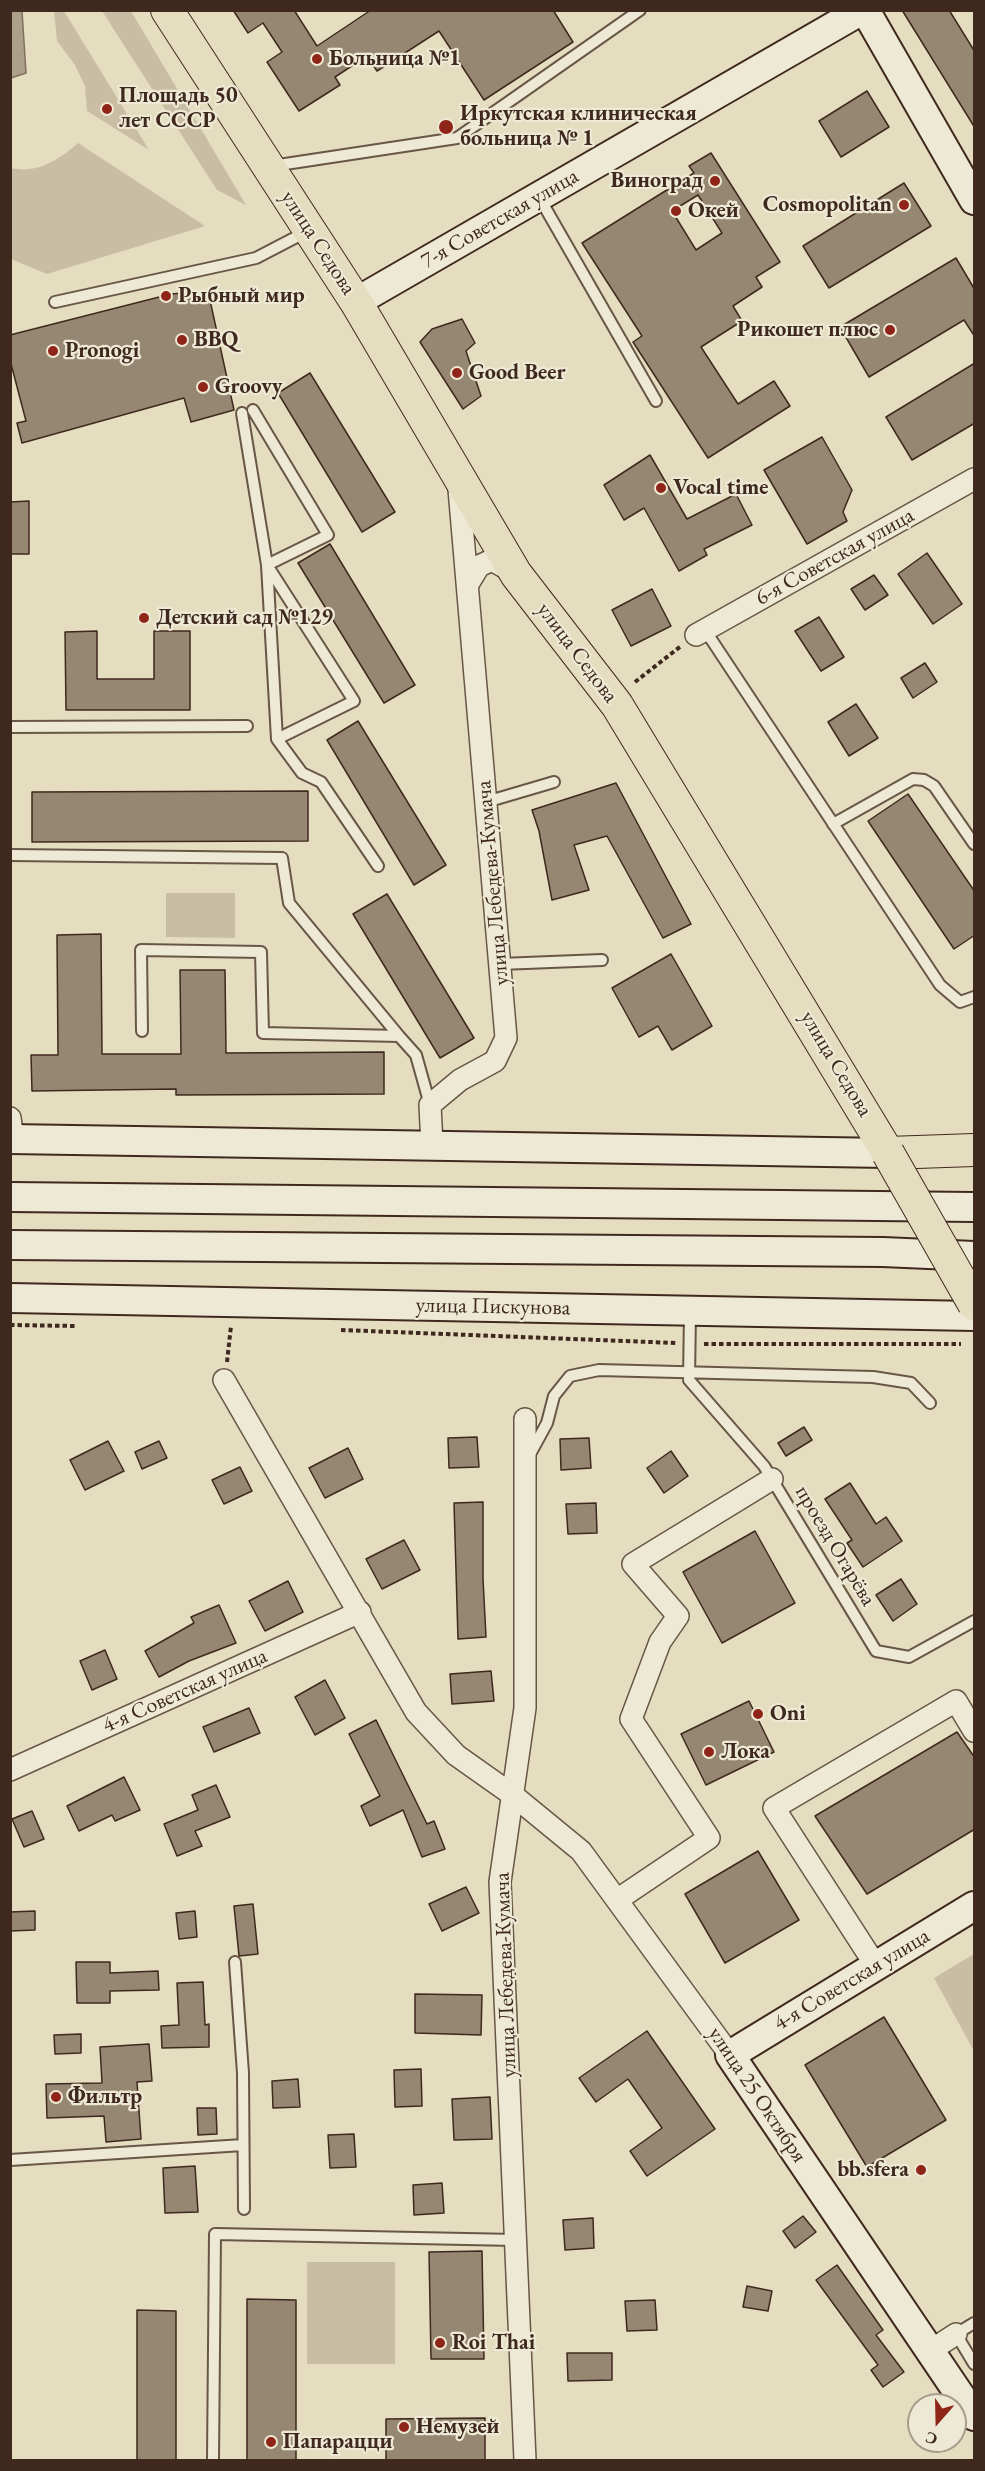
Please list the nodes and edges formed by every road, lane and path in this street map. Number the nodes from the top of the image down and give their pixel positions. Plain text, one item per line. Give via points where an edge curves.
1 (166, 10) edge
2 (640, 10) edge
3 (863, 10) edge
4 (268, 167) junction
5 (539, 197) junction
6 (975, 200) edge
7 (309, 230) junction
8 (55, 302) dead end
9 (356, 302) junction
10 (656, 401) dead end
11 (458, 475) junction
12 (975, 479) edge
13 (267, 565) junction
14 (516, 574) junction
15 (468, 584) junction
16 (701, 632) junction
17 (635, 682) dead end
18 (247, 726) dead end
19 (10, 728) edge
20 (277, 739) junction
21 (554, 782) dead end
22 (486, 802) junction
23 (833, 824) junction
24 (975, 844) edge
25 (10, 855) edge
26 (378, 866) dead end
27 (602, 960) dead end
28 (500, 964) junction
29 (975, 997) edge
30 (142, 1031) dead end
31 (399, 1036) junction
32 (430, 1105) junction
33 (11, 1132) edge
34 (432, 1145) junction
35 (975, 1150) edge
36 (888, 1153) junction
37 (10, 1197) edge
38 (975, 1207) edge
39 (10, 1245) edge
40 (975, 1256) edge
41 (10, 1298) edge
42 (975, 1304) edge
43 (690, 1310) junction
44 (975, 1316) edge
45 (10, 1325) edge
46 (80, 1326) dead end
47 (219, 1326) dead end
48 (231, 1326) junction
49 (243, 1327) dead end
50 (337, 1330) dead end
51 (690, 1344) junction
52 (961, 1344) dead end
53 (689, 1376) junction
54 (224, 1380) joint
55 (930, 1403) dead end
56 (525, 1419) dead end
57 (524, 1464) junction
58 (772, 1479) junction
59 (360, 1612) junction
60 (975, 1621) edge
61 (975, 1731) edge
62 (10, 1770) edge
63 (514, 1796) junction
64 (617, 1900) junction
65 (975, 1906) edge
66 (235, 1962) dead end
67 (876, 1966) junction
68 (730, 2055) junction
69 (243, 2145) junction
70 (10, 2160) edge
71 (244, 2209) dead end
72 (516, 2240) junction
73 (975, 2323) edge
74 (956, 2334) junction
75 (930, 2351) junction
76 (975, 2364) edge
77 (975, 2416) edge
78 (213, 2460) edge
79 (525, 2460) edge

1 - 4 main road, улица Седова
2 - 4 lane via 457,138
3 - 5 street, 7-я Советская улица
3 - 6 street
4 - 7 main road, улица Седова
5 - 9 street, 7-я Советская улица
5 - 10 lane
7 - 8 lane via 256,258
7 - 9 main road, улица Седова
9 - 11 main road, улица Седова
11 - 14 main road, улица Седова
11 - 15 street, улица Лебедева-Кумача
12 - 16 street, 6-я Советская улица
13 - 13 lane via 328,535 247,412
13 - 20 lane
13 - 20 lane via 354,701
14 - 15 street via 492,560 479,566
14 - 36 main road, улица Седова via 617,705
15 - 22 street, улица Лебедева-Кумача
16 - 17 path
16 - 23 lane
18 - 19 lane
20 - 26 lane via 302,773 321,782
21 - 22 lane
22 - 28 street, улица Лебедева-Кумача
23 - 24 lane via 913,779 924,780 934,786
23 - 29 lane via 940,985 960,1002
25 - 31 lane via 282,858 289,903
27 - 28 lane
28 - 32 street, улица Лебедева-Кумача via 506,1038 495,1061 460,1080
30 - 31 lane via 141,950 261,952 263,1033
31 - 32 lane via 416,1055
32 - 34 street
33 - 34 street
34 - 36 street
35 - 36 main road
36 - 42 main road, улица Седова, bridge
37 - 38 street
39 - 40 street
41 - 43 street, улица Пискунова
43 - 44 street, улица Пискунова
43 - 51 lane
45 - 46 path
47 - 48 path
48 - 49 path
48 - 54 path
50 - 51 path
51 - 52 path
51 - 53 lane
53 - 55 lane via 873,1377 911,1383
53 - 57 lane via 599,1370 570,1376 554,1396 548,1423
53 - 58 lane, проезд Огарёва
54 - 59 street, улица 25 Октября
56 - 57 street, улица Лебедева-Кумача
57 - 63 street, улица Лебедева-Кумача via 525,1708
58 - 60 lane, проезд Огарёва via 876,1651 909,1657
58 - 64 street via 633,1564 678,1616 660,1642 631,1719 709,1838
59 - 62 street, 4-я Советская улица
59 - 63 street, улица 25 Октября via 416,1712 456,1755
61 - 67 street via 956,1701 774,1808
63 - 64 street, улица 25 Октября via 581,1851
63 - 72 street, улица Лебедева-Кумача via 500,1882
64 - 68 street, улица 25 Октября
65 - 67 street, 4-я Советская улица
66 - 69 lane via 243,2073
67 - 68 street, 4-я Советская улица
68 - 75 street, улица 25 Октября
69 - 70 lane
69 - 71 lane
72 - 78 lane via 215,2234
72 - 79 street, улица Лебедева-Кумача
73 - 74 lane
74 - 75 street
74 - 76 lane
75 - 77 street, улица 25 Октября

